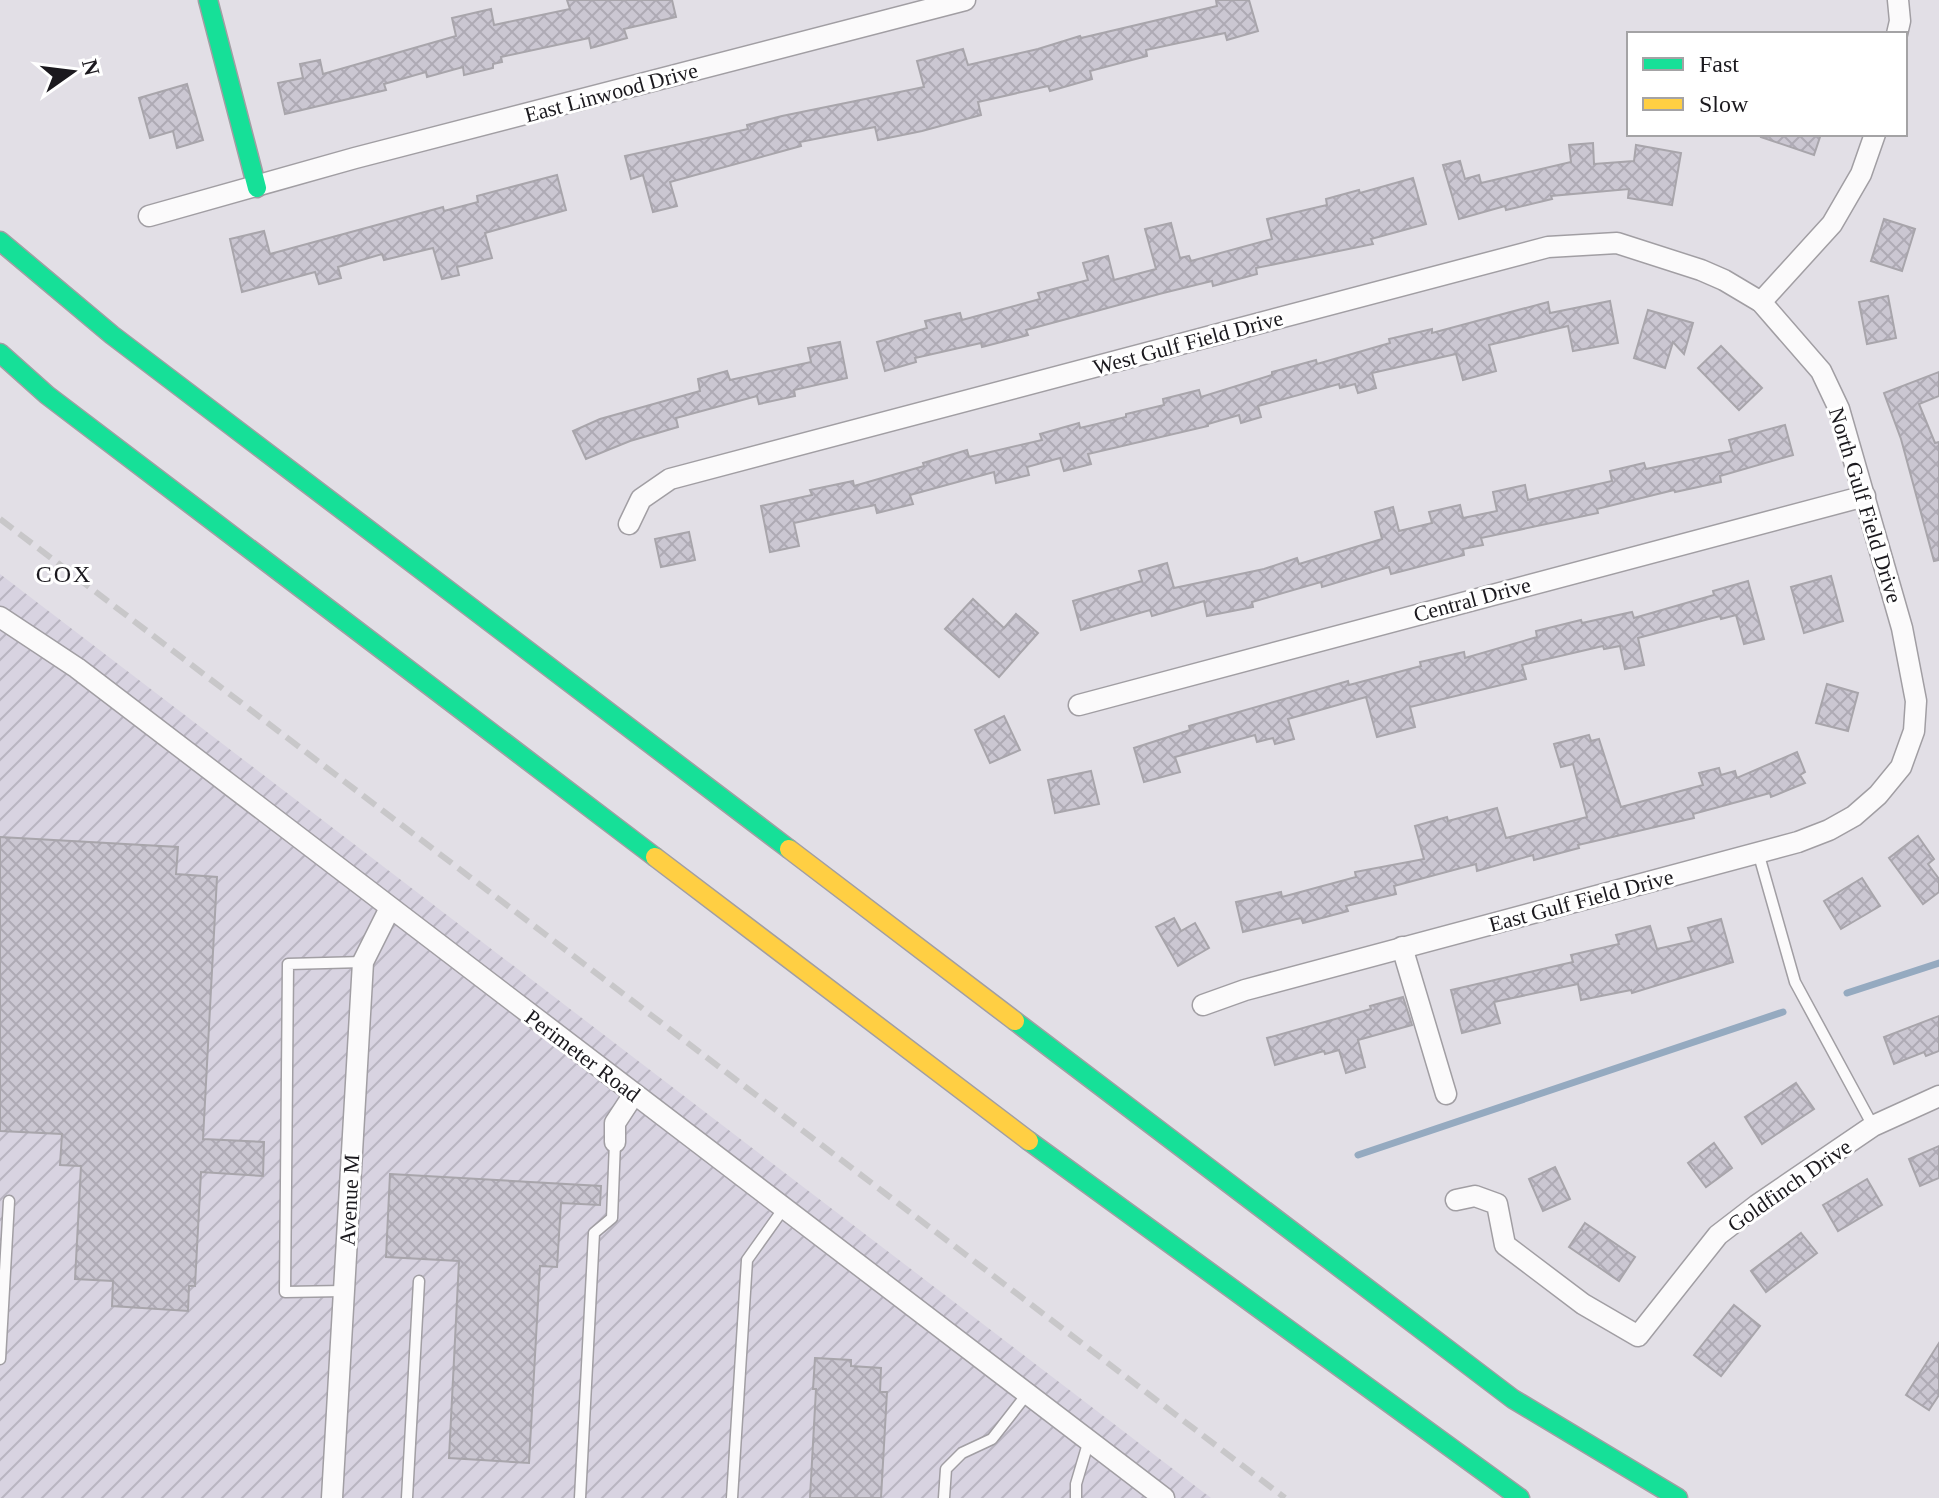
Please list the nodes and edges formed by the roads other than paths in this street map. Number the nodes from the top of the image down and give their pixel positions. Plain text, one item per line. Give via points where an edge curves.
1 (208, 0) edge
2 (965, 0) edge
3 (1898, 0) edge
4 (1897, 32) edge
5 (1874, 136) edge
6 (257, 188) junction
7 (149, 216) dead end
8 (0, 241) edge
9 (1761, 302) junction
10 (0, 353) edge
11 (1865, 496) junction
12 (629, 524) dead end
13 (0, 617) edge
14 (1079, 705) dead end
15 (1914, 731) joint
16 (1758, 852) junction
17 (390, 908) junction
18 (1402, 947) junction
19 (363, 962) junction
20 (1203, 1005) dead end
21 (634, 1094) junction
22 (1446, 1094) dead end
23 (1939, 1096) edge
24 (1873, 1126) junction
25 (615, 1142) joint
26 (1456, 1200) dead end
27 (9, 1201) dead end
28 (784, 1208) junction
29 (419, 1281) dead end
30 (344, 1291) junction
31 (0, 1359) edge
32 (1027, 1394) junction
33 (1089, 1440) junction
34 (332, 1498) edge
35 (407, 1498) edge
36 (580, 1498) edge
37 (732, 1498) edge
38 (944, 1498) edge
39 (1076, 1498) edge
40 (1164, 1498) edge
41 (1520, 1498) edge
42 (1678, 1498) edge

1 - 6 main road
2 - 6 street, East Linwood Drive
3 - 4 street
5 - 9 street via 1861,174 1832,224
6 - 7 street, East Linwood Drive
8 - 42 main road via 112,335 1513,1399
9 - 11 street, North Gulf Field Drive via 1821,371 1839,409
9 - 12 street, West Gulf Field Drive via 1701,270 1617,243 1548,247 670,479 641,499
10 - 41 main road via 47,395 1058,1163
11 - 14 street, Central Drive
11 - 15 street, North Gulf Field Drive via 1902,628 1916,701
13 - 17 street, Perimeter Road via 77,668
15 - 16 street, East Gulf Field Drive via 1901,767 1854,816 1798,842
16 - 18 street, East Gulf Field Drive
16 - 24 lane via 1795,982
17 - 19 street, Avenue M
17 - 21 street, Perimeter Road
18 - 20 street, East Gulf Field Drive
18 - 22 street
19 - 30 street, Avenue M
19 - 30 lane via 288,964 285,1292
21 - 25 street via 615,1123
21 - 28 street, Perimeter Road
23 - 24 street, Goldfinch Drive
24 - 26 street, Goldfinch Drive via 1718,1235 1638,1336 1583,1304 1505,1245 1497,1204 1475,1196
25 - 36 lane via 612,1218 594,1233
27 - 31 lane
28 - 32 street, Perimeter Road
28 - 37 lane via 747,1260
29 - 35 lane
30 - 34 street, Avenue M
32 - 33 street, Perimeter Road
32 - 38 lane via 992,1439 962,1453 946,1469
33 - 39 lane
33 - 40 street, Perimeter Road

